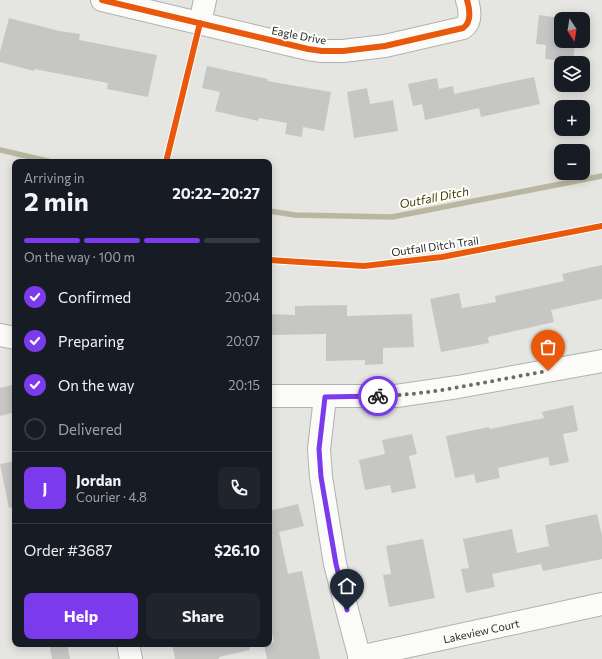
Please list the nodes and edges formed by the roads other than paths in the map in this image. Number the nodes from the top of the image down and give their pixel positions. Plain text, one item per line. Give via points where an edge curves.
1 (102, 0) edge
2 (205, 0) edge
3 (467, 0) edge
4 (200, 23) junction
5 (0, 334) edge
6 (12, 337) edge
7 (602, 361) edge
8 (272, 396) edge
9 (325, 397) junction
10 (602, 604) edge
11 (129, 647) edge
12 (360, 658) edge
13 (131, 659) edge

1 - 4 street, Eagle Drive
2 - 4 street
3 - 4 street, Eagle Drive via 470,20 463,28 362,50 308,49
5 - 6 street
7 - 9 street via 396,396
8 - 9 street
9 - 12 street via 319,449 321,477 336,564
10 - 12 street, Lakeview Court
11 - 13 street

